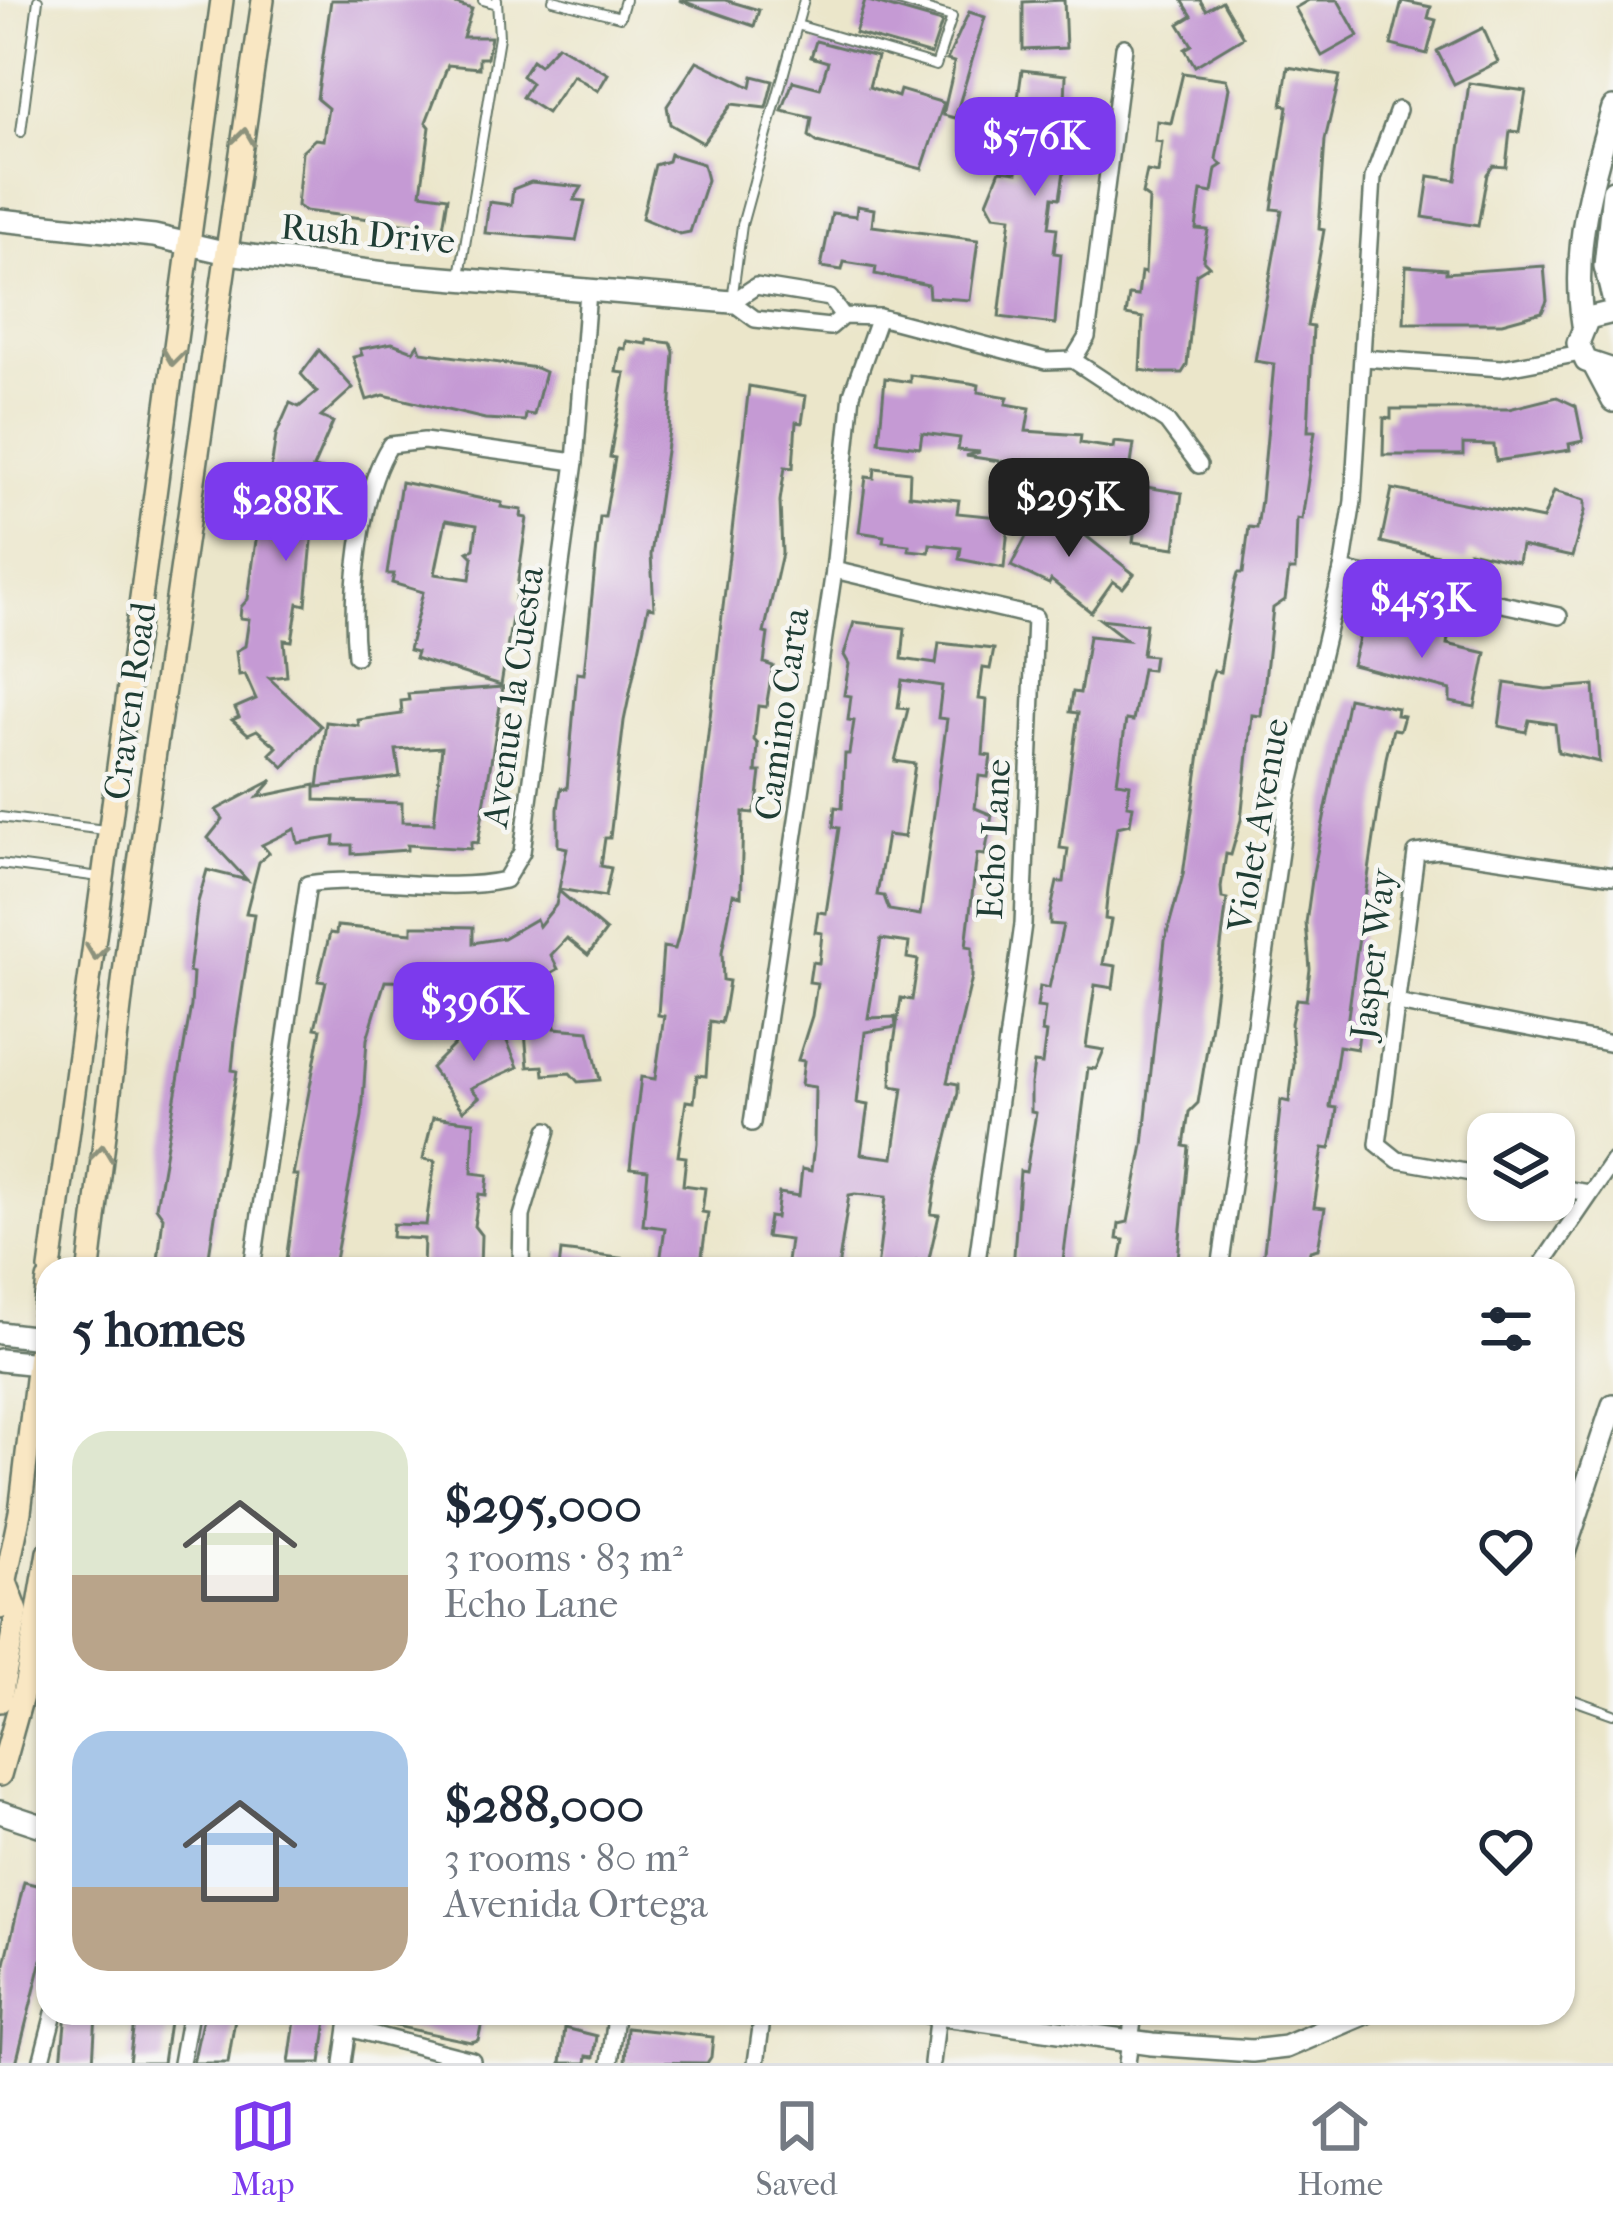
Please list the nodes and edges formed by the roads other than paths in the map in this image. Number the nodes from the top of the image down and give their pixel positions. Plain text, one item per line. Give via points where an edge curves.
1 (38, 0) edge
2 (222, 0) edge
3 (263, 0) edge
4 (483, 0) edge
5 (554, 0) edge
6 (626, 0) edge
7 (805, 0) edge
8 (896, 0) edge
9 (497, 2) edge
10 (797, 25) junction
11 (1124, 46) dead end
12 (1613, 108) edge
13 (1398, 110) dead end
14 (21, 132) dead end
15 (1613, 191) edge
16 (0, 220) edge
17 (187, 241) junction
18 (228, 253) junction
19 (460, 276) junction
20 (588, 292) junction
21 (805, 294) junction
22 (1613, 298) edge
23 (732, 302) junction
24 (1613, 312) edge
25 (843, 316) junction
26 (879, 317) junction
27 (800, 324) junction
28 (1583, 324) junction
29 (1363, 358) junction
30 (1073, 360) junction
31 (1596, 363) edge
32 (1613, 401) edge
33 (575, 462) junction
34 (1199, 465) dead end
35 (834, 570) junction
36 (1342, 570) junction
37 (1559, 616) dead end
38 (356, 656) dead end
39 (0, 817) edge
40 (113, 831) junction
41 (0, 865) edge
42 (1613, 876) edge
43 (107, 878) junction
44 (1397, 1003) junction
45 (1613, 1044) edge
46 (752, 1124) dead end
47 (548, 1130) dead end
48 (1613, 1161) edge
49 (1467, 1172) edge
50 (1575, 1191) edge
51 (1589, 1193) junction
52 (52, 1257) edge
53 (89, 1257) edge
54 (254, 1257) edge
55 (520, 1257) edge
56 (978, 1257) edge
57 (1222, 1257) edge
58 (1547, 1257) edge
59 (0, 1334) edge
60 (36, 1337) edge
61 (0, 1360) edge
62 (36, 1363) edge
63 (36, 1404) edge
64 (1613, 1405) edge
65 (1575, 1520) edge
66 (5, 1581) junction
67 (0, 1607) edge
68 (36, 1623) edge
69 (1575, 1700) edge
70 (0, 1701) edge
71 (1613, 1714) edge
72 (0, 1775) edge
73 (0, 1812) edge
74 (36, 1824) edge
75 (50, 2025) edge
76 (188, 2025) edge
77 (349, 2025) edge
78 (362, 2025) edge
79 (615, 2025) edge
80 (762, 2025) edge
81 (934, 2025) edge
82 (995, 2025) edge
83 (1338, 2025) edge
84 (1129, 2052) edge
85 (472, 2060) dead end
86 (41, 2063) edge
87 (181, 2063) edge
88 (344, 2063) edge
89 (610, 2063) edge
90 (757, 2063) edge
91 (932, 2063) edge

1 - 14 lane
2 - 17 main road, Craven Road
18 -> 3 main road, Craven Road
4 - 9 lane
5 - 6 lane via 620,17
7 - 10 lane
8 - 10 lane via 952,16 936,66
9 - 19 lane via 499,37
10 - 23 lane via 742,225
11 - 30 street via 1087,337
12 - 28 street via 1586,205
13 - 29 street, Violet Avenue via 1373,178
15 - 22 street via 1605,266
16 - 17 street, Rush Drive
17 - 18 street, Rush Drive
17 -> 40 main road, Craven Road
18 - 19 street, Rush Drive
53 -> 18 main road, Craven Road
19 - 20 street, Rush Drive
20 - 23 street, Rush Drive
20 - 33 street, Avenue la Cuesta
21 - 23 street, Rush Drive via 756,286
21 - 25 street, Rush Drive via 830,298
21 - 27 street
23 - 27 street, Rush Drive via 755,319
24 - 28 street
25 - 26 street, Rush Drive
25 - 27 street, Rush Drive via 830,327
26 - 30 street, Rush Drive via 1046,361
26 - 35 street, Camino Carta via 852,394
28 - 31 street
29 - 31 street via 1502,368
29 - 36 street, Violet Avenue
30 - 34 street via 1167,422
31 - 32 street
33 - 38 street via 424,441 390,445 373,472 352,619
33 - 54 street, Avenue la Cuesta via 522,852 505,880 480,886 308,884
35 - 46 street, Camino Carta
35 - 56 street, Echo Lane via 1035,616 1023,924
36 - 37 street
36 - 57 street, Violet Avenue via 1288,796
39 - 40 lane
40 - 43 main road, Craven Road
41 - 43 lane
42 - 44 street, Jasper Way via 1439,850 1417,854
43 -> 52 main road, Craven Road
44 - 45 street
44 - 49 street, Jasper Way via 1378,1144 1399,1160
47 - 55 street via 522,1216
48 - 51 street
50 - 51 street
51 - 58 street
59 - 60 street
61 - 62 street
63 - 66 main road
64 - 65 street
66 - 67 main road
66 - 70 main road via 17,1610
68 - 72 main road
69 - 71 lane
73 - 74 street
75 - 86 street
76 - 87 street
77 - 88 street
78 - 85 street
79 - 89 street
80 - 90 street
81 - 91 street
82 - 84 street
83 - 84 street via 1286,2047

